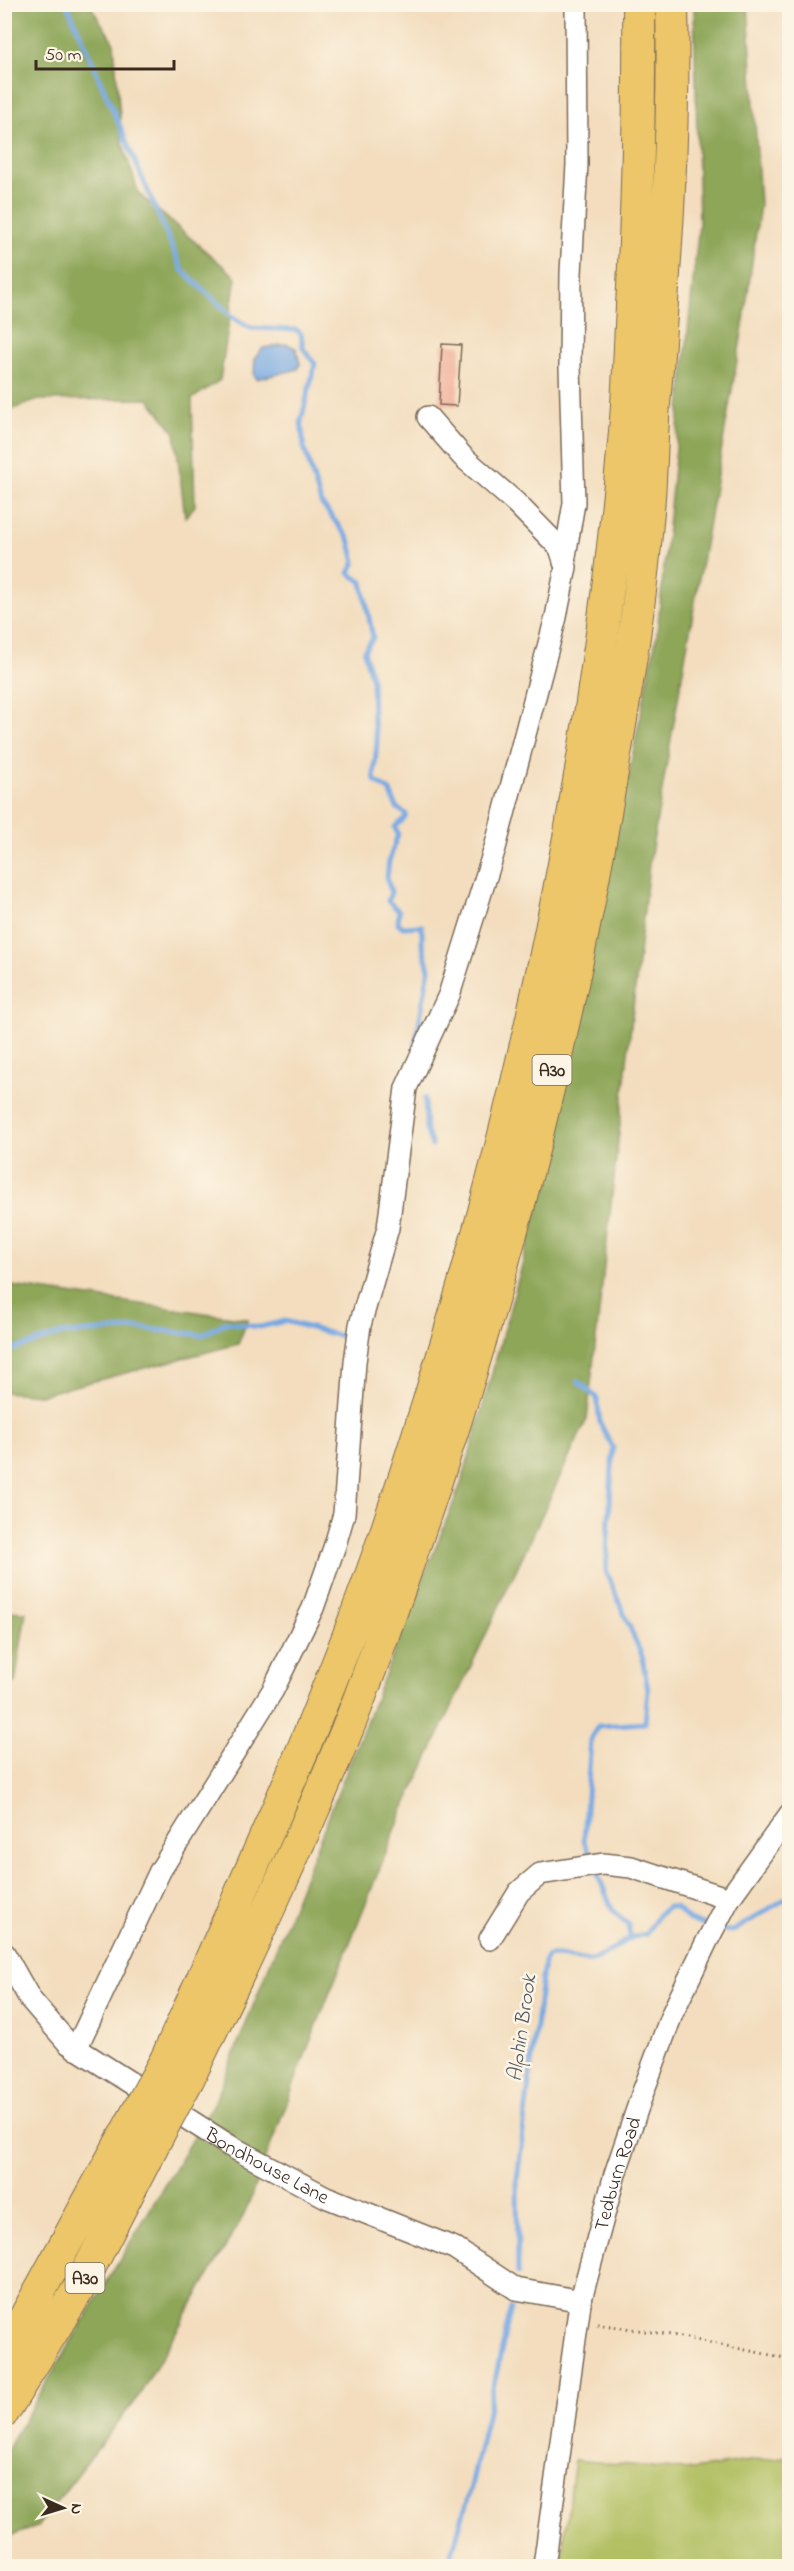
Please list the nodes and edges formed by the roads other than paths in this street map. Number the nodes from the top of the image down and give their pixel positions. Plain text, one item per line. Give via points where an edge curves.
1 (576, 4) edge
2 (639, 4) edge
3 (672, 4) edge
4 (428, 417) dead end
5 (564, 562) junction
6 (789, 1814) edge
7 (724, 1907) junction
8 (490, 1939) dead end
9 (4, 1953) edge
10 (76, 2049) junction
11 (177, 2069) junction
12 (144, 2132) junction
13 (580, 2303) junction
14 (4, 2356) edge
15 (4, 2412) edge
16 (544, 2566) edge

1 - 5 street via 577,164 570,273 574,503
2 - 11 highway, A30 via 636,228 624,441 597,669 560,886 518,1081 433,1388 379,1551
3 - 11 highway, A30 via 668,231 647,523 628,672 592,890 523,1192 487,1322 354,1712 279,1892
4 - 5 street via 463,457 560,548
5 - 10 street via 556,617 495,848 449,995 406,1088 388,1228 360,1324 344,1514 335,1545 313,1608 273,1690 160,1872
6 - 7 street, Tedburn Road
7 - 8 street via 631,1867 579,1866 540,1874 519,1892
7 - 13 street, Tedburn Road via 672,2014 643,2092 595,2242
9 - 10 street, Bondhouse Lane via 30,1999
10 - 13 street, Bondhouse Lane via 230,2146 326,2197 454,2248 516,2289
11 - 12 highway, A30, bridge
12 - 14 highway, A30
12 - 15 highway, A30 via 79,2288
13 - 16 street, Tedburn Road

